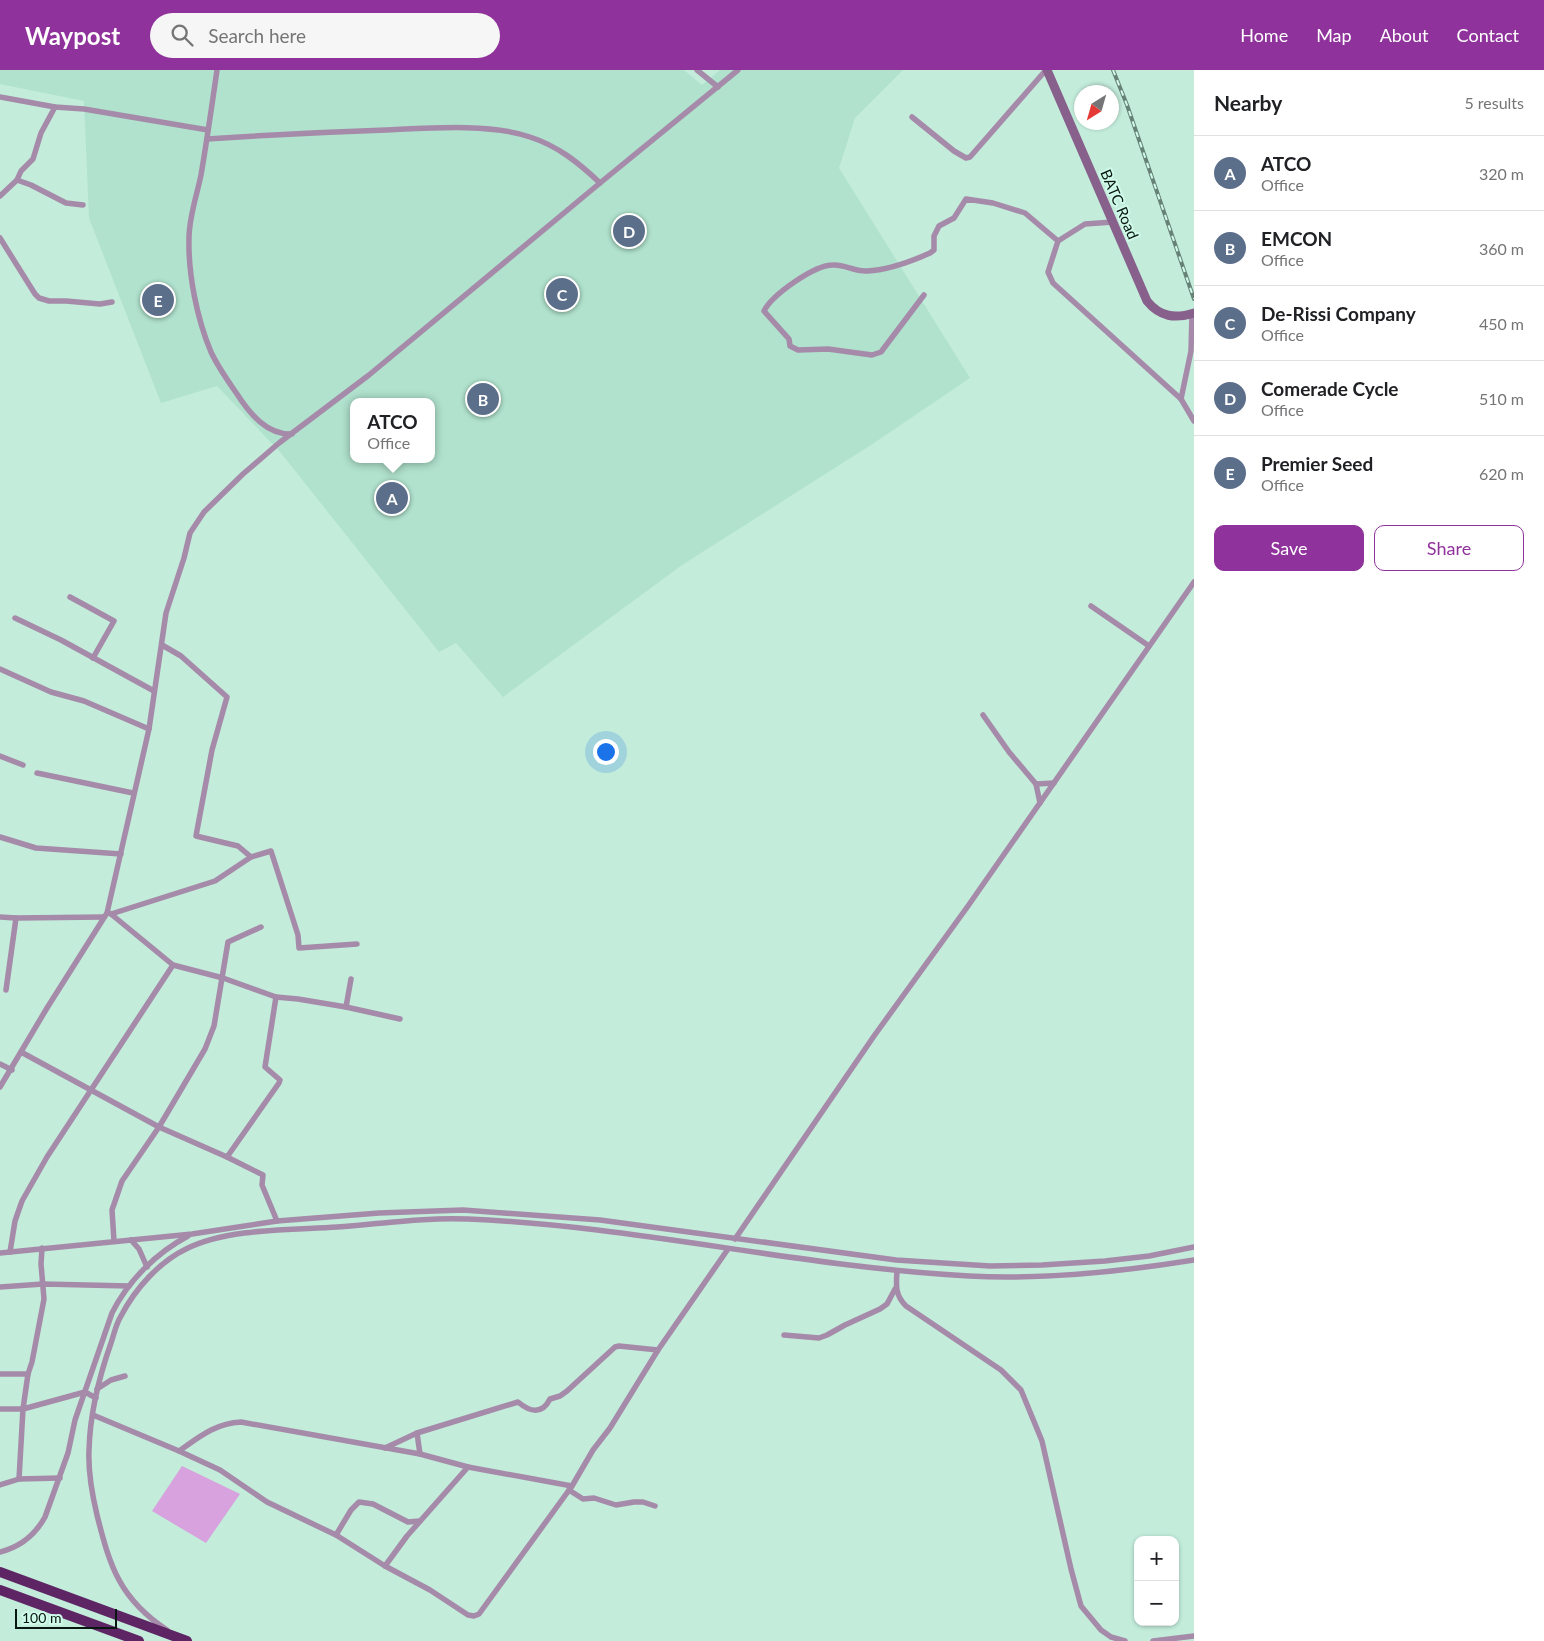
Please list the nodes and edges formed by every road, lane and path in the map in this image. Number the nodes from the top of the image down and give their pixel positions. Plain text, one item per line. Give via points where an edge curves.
1 (217, 70) edge
2 (698, 70) edge
3 (738, 70) edge
4 (1046, 70) edge
5 (718, 87) junction
6 (0, 97) edge
7 (54, 107) junction
8 (912, 116) dead end
9 (208, 130) junction
10 (207, 139) junction
11 (17, 180) junction
12 (600, 183) junction
13 (0, 196) edge
14 (83, 205) dead end
15 (1113, 222) junction
16 (0, 238) edge
17 (1058, 242) junction
18 (924, 295) dead end
19 (112, 302) dead end
20 (1193, 313) edge
21 (1182, 399) junction
22 (1194, 421) edge
23 (292, 434) junction
24 (1194, 582) edge
25 (70, 597) dead end
26 (1091, 606) dead end
27 (15, 618) dead end
28 (162, 645) junction
29 (1149, 646) junction
30 (93, 658) junction
31 (0, 669) edge
32 (154, 690) junction
33 (983, 715) dead end
34 (149, 729) junction
35 (0, 756) edge
36 (24, 765) dead end
37 (37, 773) dead end
38 (1054, 783) junction
39 (1036, 784) junction
40 (133, 793) junction
41 (1040, 803) junction
42 (0, 837) edge
43 (120, 854) junction
44 (251, 857) junction
45 (107, 915) junction
46 (0, 916) edge
47 (16, 918) junction
48 (261, 927) dead end
49 (357, 944) dead end
50 (173, 965) junction
51 (223, 978) junction
52 (351, 979) dead end
53 (6, 990) dead end
54 (276, 997) junction
55 (346, 1007) junction
56 (400, 1019) dead end
57 (21, 1052) junction
58 (0, 1064) edge
59 (12, 1070) junction
60 (0, 1088) edge
61 (92, 1090) junction
62 (160, 1127) junction
63 (227, 1157) junction
64 (276, 1221) junction
65 (192, 1234) junction
66 (735, 1239) junction
67 (131, 1240) junction
68 (114, 1241) junction
69 (42, 1248) junction
70 (1194, 1248) edge
71 (728, 1249) junction
72 (10, 1252) junction
73 (0, 1253) edge
74 (861, 1256) junction
75 (1194, 1260) edge
76 (859, 1266) junction
77 (147, 1267) junction
78 (896, 1271) junction
79 (43, 1284) junction
80 (129, 1286) junction
81 (0, 1287) edge
82 (895, 1289) junction
83 (784, 1335) dead end
84 (102, 1342) junction
85 (110, 1345) junction
86 (658, 1350) junction
87 (0, 1374) edge
88 (28, 1374) junction
89 (125, 1376) dead end
90 (98, 1389) junction
91 (86, 1392) junction
92 (96, 1398) junction
93 (0, 1409) edge
94 (23, 1409) junction
95 (93, 1415) junction
96 (417, 1433) junction
97 (385, 1448) junction
98 (179, 1451) junction
99 (420, 1454) junction
100 (468, 1467) junction
101 (60, 1478) junction
102 (18, 1479) junction
103 (0, 1485) edge
104 (570, 1488) junction
105 (655, 1506) dead end
106 (420, 1521) junction
107 (336, 1535) junction
108 (0, 1552) edge
109 (385, 1566) junction
110 (0, 1572) edge
111 (0, 1590) edge
112 (1194, 1636) edge
113 (184, 1640) edge
114 (139, 1641) edge
115 (1125, 1641) edge
116 (1153, 1641) edge

1 - 9 street
2 - 5 street
3 - 5 street
4 - 8 street via 970,157 954,151
4 - 15 street, BATC Road
5 - 12 street
6 - 7 street
7 - 9 street
7 - 11 street via 33,159
9 - 10 street
10 - 12 street via 440,128 505,131 555,148 578,162
10 - 23 street via 189,235 191,277 203,327 211,352 255,418 282,434
11 - 13 street
11 - 14 street via 66,203
12 - 23 street via 369,375
15 - 17 street via 1085,224
15 - 20 street, BATC Road via 1152,307 1165,315
16 - 19 street via 39,298
17 - 18 street via 1025,213 994,203 966,199 954,218 939,226 934,236 934,250 930,253 902,265 864,272 833,264 818,268 778,295 764,311 788,339 790,346 798,350 828,349 872,355 881,352
17 - 21 street via 1048,272 1053,283
20 - 21 street via 1191,351
21 - 22 street
23 - 28 street via 213,503 190,533 166,613
24 - 29 street
25 - 30 street via 114,621
26 - 29 street
27 - 30 street
28 - 32 street
28 - 44 street via 182,656 228,697 212,750 196,836 238,846
29 - 38 street
30 - 32 street
31 - 34 street
32 - 34 street
33 - 39 street
34 - 40 street
35 - 36 street
37 - 40 street
38 - 39 street
38 - 41 street
39 - 41 street
40 - 43 street
41 - 66 street
42 - 43 street via 36,848
43 - 45 street
44 - 45 street via 214,882
44 - 49 street via 271,851 298,935 298,948
45 - 47 street
45 - 50 street
45 - 57 street
46 - 47 street
47 - 53 street
48 - 51 street via 228,942
50 - 51 street
50 - 61 street
51 - 54 street
51 - 62 street via 214,1026 205,1050
52 - 55 street
54 - 55 street
54 - 63 street via 265,1066 280,1080
55 - 56 street
57 - 59 street
57 - 61 street
58 - 59 street
59 - 60 street
61 - 62 street
61 - 72 street via 68,1122 22,1200
62 - 63 street
62 - 68 street via 122,1181 112,1210
63 - 64 street via 263,1175 262,1185
64 - 65 street
64 - 66 street via 463,1210 600,1220
65 - 67 street
65 - 77 street
66 - 74 street
67 - 68 street
67 - 77 street
68 - 69 street
69 - 72 street
69 - 79 street
70 - 74 street via 1114,1260 1042,1265 939,1264
71 - 76 street
71 - 85 street via 601,1230 464,1219 250,1233 186,1248 163,1264 128,1304
71 - 86 street
72 - 73 street
74 - 76 street
75 - 78 street via 1140,1269 1025,1277
76 - 78 street
77 - 80 street
78 - 82 street
79 - 80 street
79 - 81 street
79 - 88 street via 44,1299
80 - 84 street via 119,1298
82 - 83 street via 887,1304 880,1309 827,1336
82 - 115 street via 906,1306 1001,1370 1021,1390 1042,1441 1081,1606 1101,1630 1110,1637
84 - 85 street
84 - 91 street
85 - 90 street
86 - 96 street via 615,1347 567,1391 550,1399 546,1407 538,1411 524,1408 518,1402
86 - 104 street
87 - 88 street
88 - 94 street
89 - 90 street
90 - 92 street
91 - 92 street
91 - 94 street
91 - 101 street
92 - 95 street
93 - 94 street
94 - 102 street
95 - 98 street
95 - 113 street via 88,1468 107,1554 118,1581 134,1603
96 - 97 street
96 - 99 street
97 - 98 street via 241,1422 222,1424 208,1430
97 - 99 street
98 - 107 street via 235,1479 267,1502
99 - 100 street
100 - 104 street
100 - 106 street
101 - 102 street
101 - 108 street via 40,1526 18,1545
102 - 103 street
104 - 105 street via 583,1499 594,1498 616,1505 644,1502
104 - 109 street via 477,1616 471,1616
106 - 107 street via 408,1522 373,1504 359,1502
106 - 109 street
107 - 109 street
110 - 113 highway
111 - 114 highway
112 - 116 street

